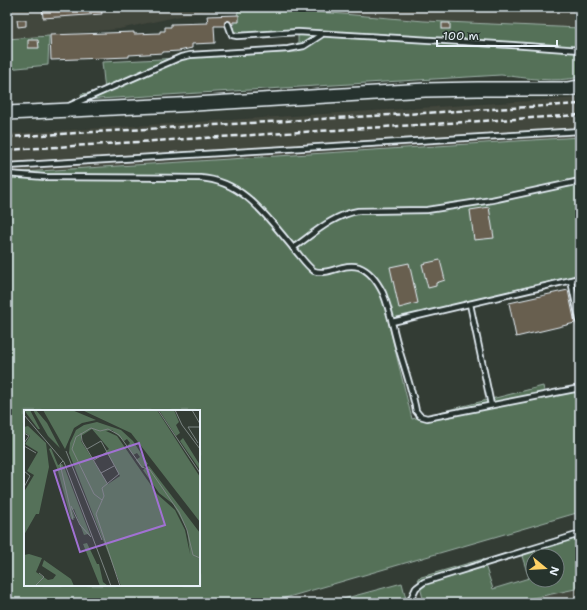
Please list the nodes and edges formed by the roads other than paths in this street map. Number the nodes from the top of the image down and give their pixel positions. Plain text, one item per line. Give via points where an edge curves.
1 (228, 24) dead end
2 (321, 35) junction
3 (580, 50) edge
4 (580, 87) edge
5 (60, 110) junction
6 (7, 113) edge
7 (580, 131) edge
8 (7, 166) edge
9 (7, 174) edge
10 (580, 181) edge
11 (293, 248) junction
12 (580, 278) edge
13 (571, 281) junction
14 (470, 304) junction
15 (392, 322) junction
16 (580, 324) edge
17 (580, 388) edge
18 (491, 405) junction
19 (580, 534) edge
20 (408, 603) edge

1 - 2 lane via 232,35 237,36 298,32
2 - 3 lane
2 - 5 lane via 304,46 288,49 180,57
4 - 5 street via 417,90
5 - 6 street
7 - 8 lane
9 - 11 lane via 200,178 218,181 246,195
10 - 11 lane via 492,200 427,210 353,212 334,219
11 - 15 lane via 317,272 348,265 367,271 378,284
12 - 13 lane
13 - 14 lane
13 - 16 lane
14 - 15 lane
14 - 18 lane
15 - 18 lane via 416,411 420,416 428,418
17 - 18 lane
19 - 20 lane via 424,582 416,588

